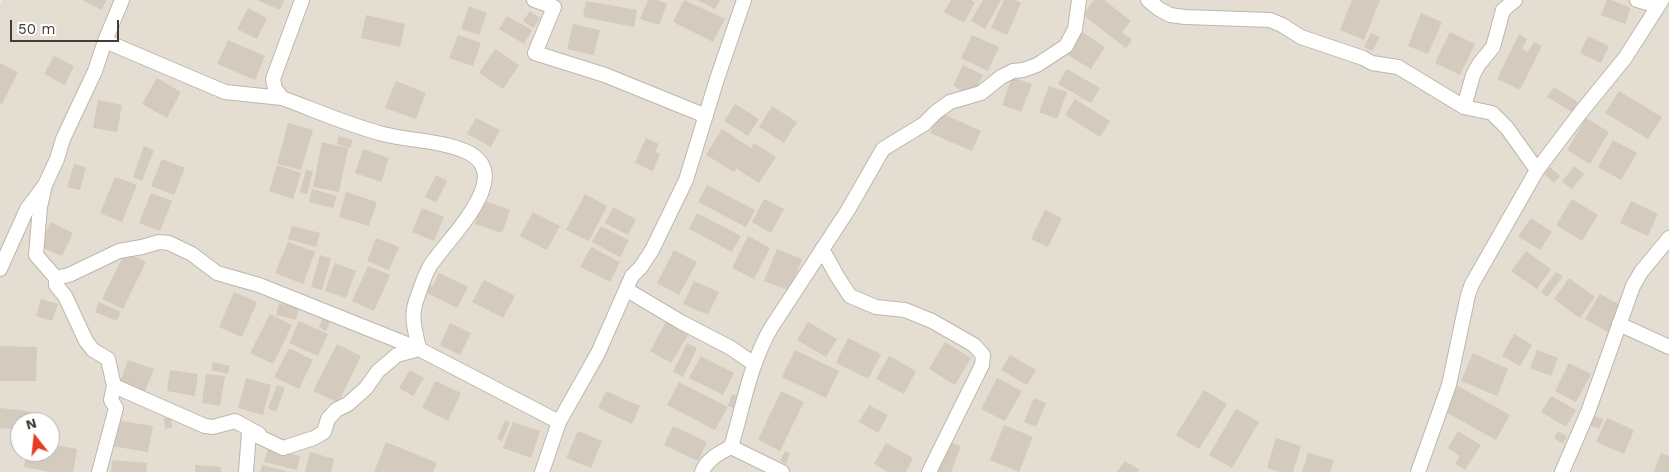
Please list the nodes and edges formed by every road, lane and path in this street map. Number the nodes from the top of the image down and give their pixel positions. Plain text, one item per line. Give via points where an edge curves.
1 (122, 0) edge
2 (302, 0) edge
3 (534, 0) edge
4 (744, 0) edge
5 (1079, 0) edge
6 (1148, 0) edge
7 (1515, 0) edge
8 (1637, 0) edge
9 (1660, 3) edge
10 (105, 41) junction
11 (282, 98) junction
12 (1464, 107) junction
13 (706, 116) junction
14 (1537, 170) junction
15 (45, 185) junction
16 (1669, 238) edge
17 (822, 249) junction
18 (0, 270) edge
19 (56, 278) junction
20 (627, 290) junction
21 (1619, 324) junction
22 (1669, 347) edge
23 (419, 350) junction
24 (754, 364) junction
25 (114, 386) junction
26 (559, 422) junction
27 (731, 447) junction
28 (283, 448) junction
29 (99, 472) edge
30 (246, 472) edge
31 (542, 472) edge
32 (702, 472) edge
33 (782, 472) edge
34 (929, 472) edge
35 (1418, 472) edge
36 (1562, 472) edge

1 - 10 street
2 - 11 street via 273,79
3 - 13 street via 554,7 535,53 605,75
4 - 13 street
5 - 17 street via 1075,29 1066,46 1037,65 1000,77 981,93 950,102 924,124 883,149
6 - 12 street via 1170,15 1270,20 1301,37 1372,63 1398,67
7 - 12 street via 1503,10 1493,47 1473,75
8 - 9 street
9 - 14 street via 1625,58
10 - 11 street via 225,92
10 - 15 street via 96,71
11 - 23 street via 384,134 464,150 484,166 484,186 478,200 430,266 416,300 412,314
12 - 14 street via 1492,113
13 - 20 street via 686,180 652,250 632,276
14 - 35 street via 1472,284 1449,386
15 - 18 street via 27,210
15 - 19 street via 36,255
16 - 21 street via 1641,272
17 - 24 street via 766,336
17 - 34 street via 850,296 876,307 905,310 932,321 974,345 983,355 982,365
19 - 23 street via 119,251 159,242 169,243 192,254 217,273 259,285
19 - 25 street via 56,285 65,296 86,341 93,350 108,359
20 - 24 street
20 - 26 street via 598,353
21 - 22 street
21 - 36 street via 1588,412
23 - 26 street
23 - 28 street via 398,354 378,371 366,388 328,419 324,432
24 - 27 street
25 - 28 street via 205,426 235,421
25 - 29 street via 111,400 116,408
26 - 31 street
27 - 32 street via 717,454
27 - 33 street
28 - 30 street via 249,432

